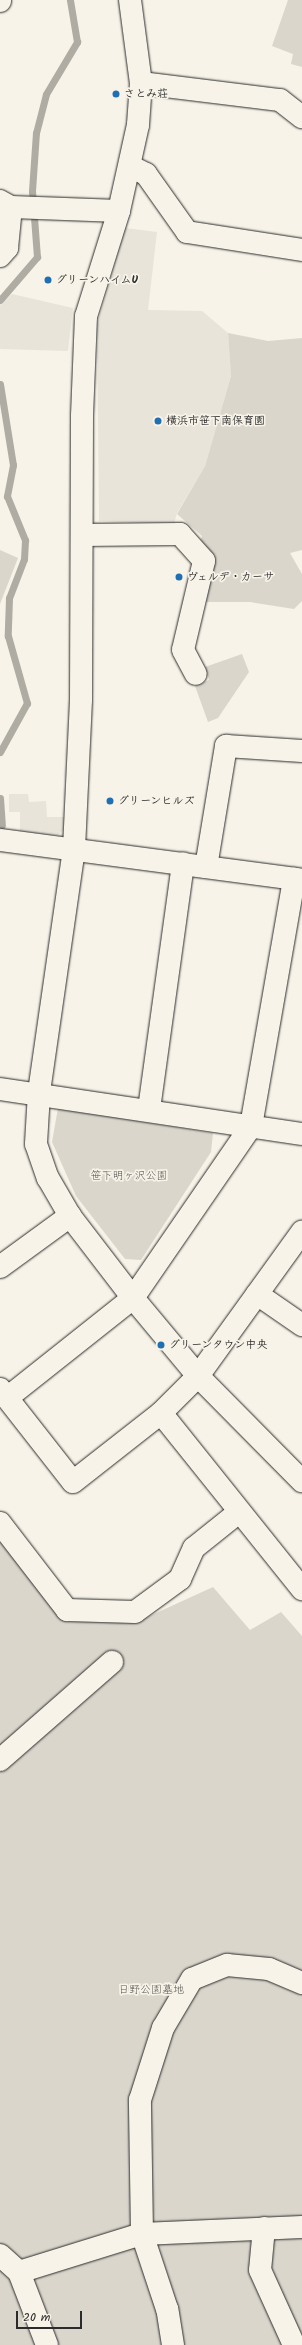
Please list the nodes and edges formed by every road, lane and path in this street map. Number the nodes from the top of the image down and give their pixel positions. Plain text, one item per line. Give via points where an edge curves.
1 (130, 0) edge
2 (141, 83) junction
3 (302, 117) edge
4 (130, 166) junction
5 (10, 205) edge
6 (119, 211) junction
7 (302, 250) edge
8 (0, 256) edge
9 (82, 535) junction
10 (196, 674) dead end
11 (302, 751) edge
12 (0, 840) edge
13 (74, 849) junction
14 (183, 863) junction
15 (206, 867) junction
16 (298, 880) edge
17 (0, 1089) edge
18 (39, 1093) junction
19 (149, 1109) junction
20 (251, 1126) junction
21 (302, 1134) edge
22 (70, 1216) junction
23 (302, 1232) edge
24 (0, 1267) edge
25 (257, 1294) junction
26 (133, 1298) junction
27 (302, 1325) edge
28 (198, 1376) junction
29 (4, 1393) edge
30 (161, 1413) junction
31 (302, 1481) edge
32 (239, 1512) junction
33 (0, 1523) edge
34 (302, 1589) edge
35 (112, 1662) dead end
36 (0, 1760) edge
37 (302, 1983) edge
38 (302, 2227) edge
39 (264, 2228) junction
40 (142, 2234) junction
41 (0, 2255) edge
42 (18, 2272) junction
43 (47, 2345) edge
44 (173, 2345) edge
45 (294, 2345) edge

1 - 2 street
2 - 3 street via 280,100
2 - 4 street via 138,125
4 - 6 street
4 - 7 street via 146,174 187,232
5 - 6 street
5 - 8 street via 7,248
6 - 9 street via 86,316
9 - 10 street via 180,534 204,560 182,650
9 - 13 street via 81,700
11 - 15 street via 226,746
12 - 13 street
13 - 14 street
13 - 18 street
14 - 15 street
14 - 19 street
15 - 16 street
16 - 20 street
17 - 18 street
18 - 19 street
18 - 22 street via 36,1144 48,1178
19 - 20 street
20 - 21 street
20 - 26 street
22 - 24 street
22 - 26 street
23 - 25 street
25 - 27 street
25 - 28 street
26 - 28 street
26 - 29 street
28 - 30 street
28 - 31 street
29 - 30 street via 73,1482
30 - 32 street
32 - 33 street via 194,1548 180,1579 135,1612 67,1610
32 - 34 street
35 - 36 street
37 - 40 street via 269,1969 227,1965 192,1979 163,2028 140,2100
38 - 39 street
39 - 40 street
39 - 45 street via 260,2270
40 - 42 street
40 - 44 street via 167,2309
41 - 42 street
42 - 43 street

